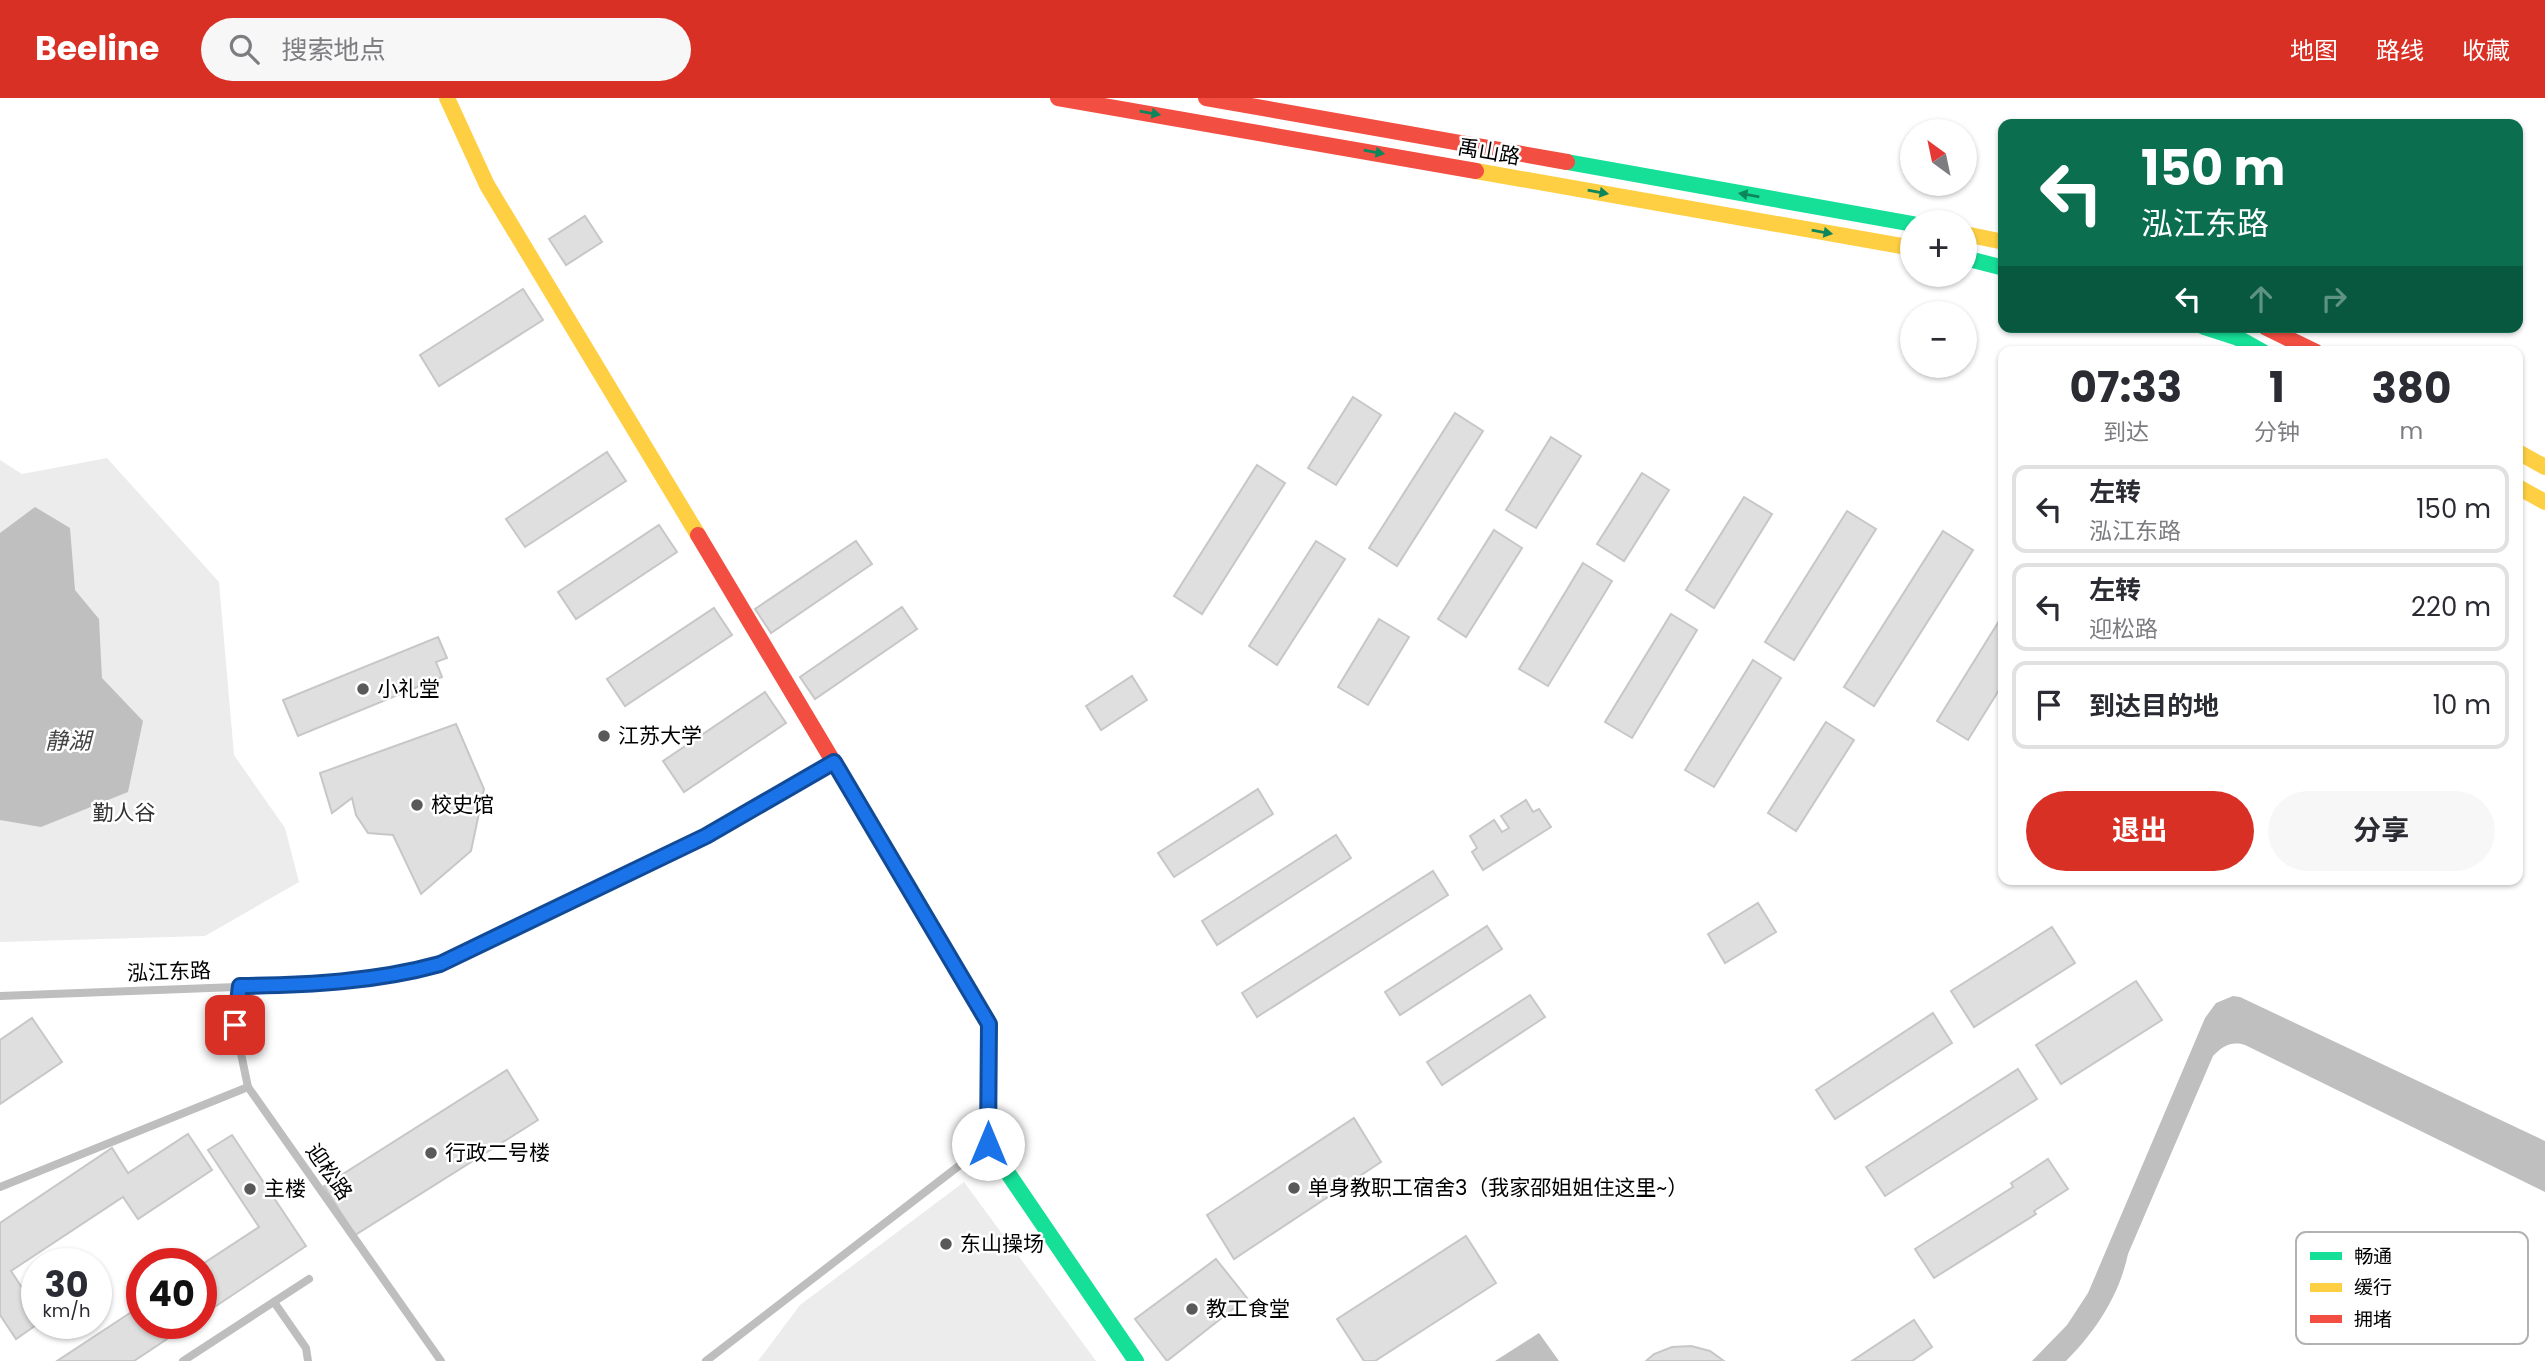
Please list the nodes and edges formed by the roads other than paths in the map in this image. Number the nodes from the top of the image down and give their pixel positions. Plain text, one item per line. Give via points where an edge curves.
1 (447, 98) edge
2 (1058, 98) edge
3 (1206, 98) edge
4 (1900, 223) edge
5 (1977, 236) edge
6 (1998, 241) edge
7 (1900, 246) edge
8 (1977, 261) edge
9 (1998, 266) edge
10 (2223, 333) edge
11 (2277, 333) edge
12 (2252, 346) edge
13 (2304, 346) edge
14 (2523, 455) edge
15 (2545, 467) edge
16 (2523, 490) edge
17 (2545, 502) edge
18 (834, 762) junction
19 (240, 986) junction
20 (0, 996) edge
21 (248, 1087) junction
22 (988, 1144) junction
23 (0, 1187) edge
24 (309, 1279) dead end
25 (274, 1302) junction
26 (183, 1361) edge
27 (308, 1361) edge
28 (441, 1361) edge
29 (706, 1361) edge
30 (1136, 1361) edge

1 - 18 main road via 486,185
2 -> 7 main road, 禹山路
4 -> 3 main road, 禹山路
5 - 6 main road
8 - 9 main road
10 - 12 main road
11 - 13 main road
14 - 15 main road
16 - 17 main road
18 - 19 lane, 泓江东路 via 706,836 440,964 364,980
18 - 22 main road via 989,1024
19 - 20 lane, 泓江东路
19 - 21 lane, 迎松路 via 235,1025
21 - 23 lane
21 - 28 lane, 迎松路
22 - 29 lane
22 - 30 main road
24 - 25 lane
25 - 26 lane
25 - 27 lane via 306,1348

